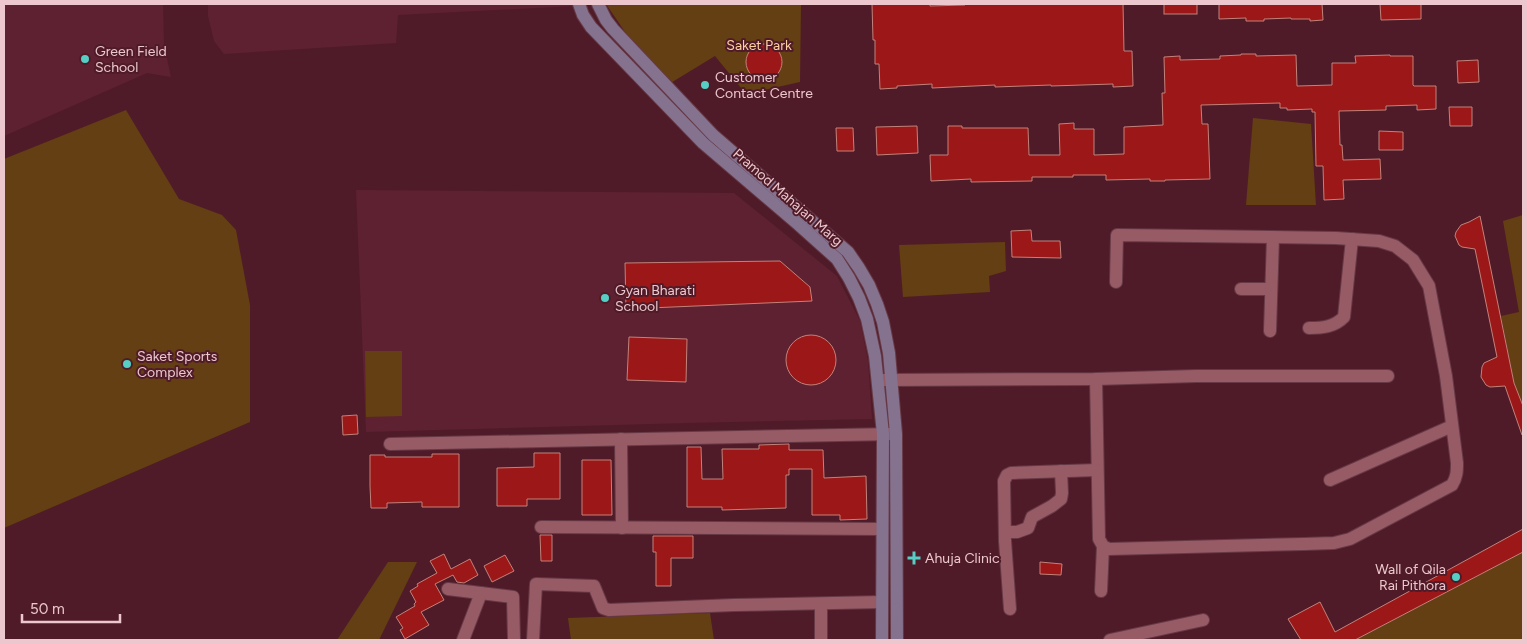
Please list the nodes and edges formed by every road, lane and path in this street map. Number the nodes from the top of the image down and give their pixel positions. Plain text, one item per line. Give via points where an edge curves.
1 (579, 4) edge
2 (598, 4) edge
3 (1273, 237) junction
4 (1352, 239) junction
5 (1116, 282) dead end
6 (1241, 289) dead end
7 (1271, 289) junction
8 (1309, 328) dead end
9 (1270, 331) dead end
10 (889, 353) junction
11 (875, 356) junction
12 (1388, 376) dead end
13 (1096, 379) junction
14 (876, 380) junction
15 (891, 380) junction
16 (1452, 426) junction
17 (889, 434) junction
18 (621, 439) junction
19 (390, 444) dead end
20 (1098, 470) junction
21 (1061, 471) junction
22 (1330, 480) dead end
23 (541, 527) dead end
24 (622, 528) junction
25 (882, 529) junction
26 (1005, 532) junction
27 (1104, 546) junction
28 (448, 589) dead end
29 (1101, 591) dead end
30 (481, 593) junction
31 (882, 602) junction
32 (821, 604) junction
33 (1010, 608) dead end
34 (1203, 620) dead end
35 (463, 640) edge
36 (514, 640) edge
37 (533, 640) edge
38 (822, 640) edge
39 (882, 640) edge
40 (897, 640) edge
41 (1110, 640) edge

1 - 11 street, Pramod Mahajan Marg via 591,27 703,143 837,259 859,298
2 - 10 street, Pramod Mahajan Marg via 613,29 713,135 848,252 877,304
3 - 4 street
3 - 5 street via 1117,235
3 - 7 street
4 - 8 street via 1344,317 1325,328
4 - 16 street via 1395,246 1413,260 1429,286
6 - 7 street
7 - 9 street
10 - 11 street
10 - 15 street, Pramod Mahajan Marg
11 - 14 street, Pramod Mahajan Marg
12 - 13 street
13 - 15 street
13 - 20 street
14 - 15 street
14 - 17 street, Pramod Mahajan Marg
15 - 17 street, Pramod Mahajan Marg
16 - 22 street
16 - 27 street via 1457,472 1452,485 1350,539 1304,544 1110,549
17 - 18 street
17 - 25 street, Pramod Mahajan Marg
17 - 40 street, Pramod Mahajan Marg
18 - 19 street
18 - 24 street
20 - 21 street
20 - 27 street via 1099,539
21 - 26 street via 1061,499 1032,517 1028,528
21 - 26 street via 1007,475 1004,481
23 - 24 street
24 - 25 street
25 - 31 street, Pramod Mahajan Marg
26 - 33 street
27 - 29 street
28 - 30 street
30 - 35 street
30 - 36 street via 513,597
31 - 32 street
31 - 39 street, Pramod Mahajan Marg
32 - 37 street via 610,610 604,608 594,586 536,584
32 - 38 street
34 - 41 street

